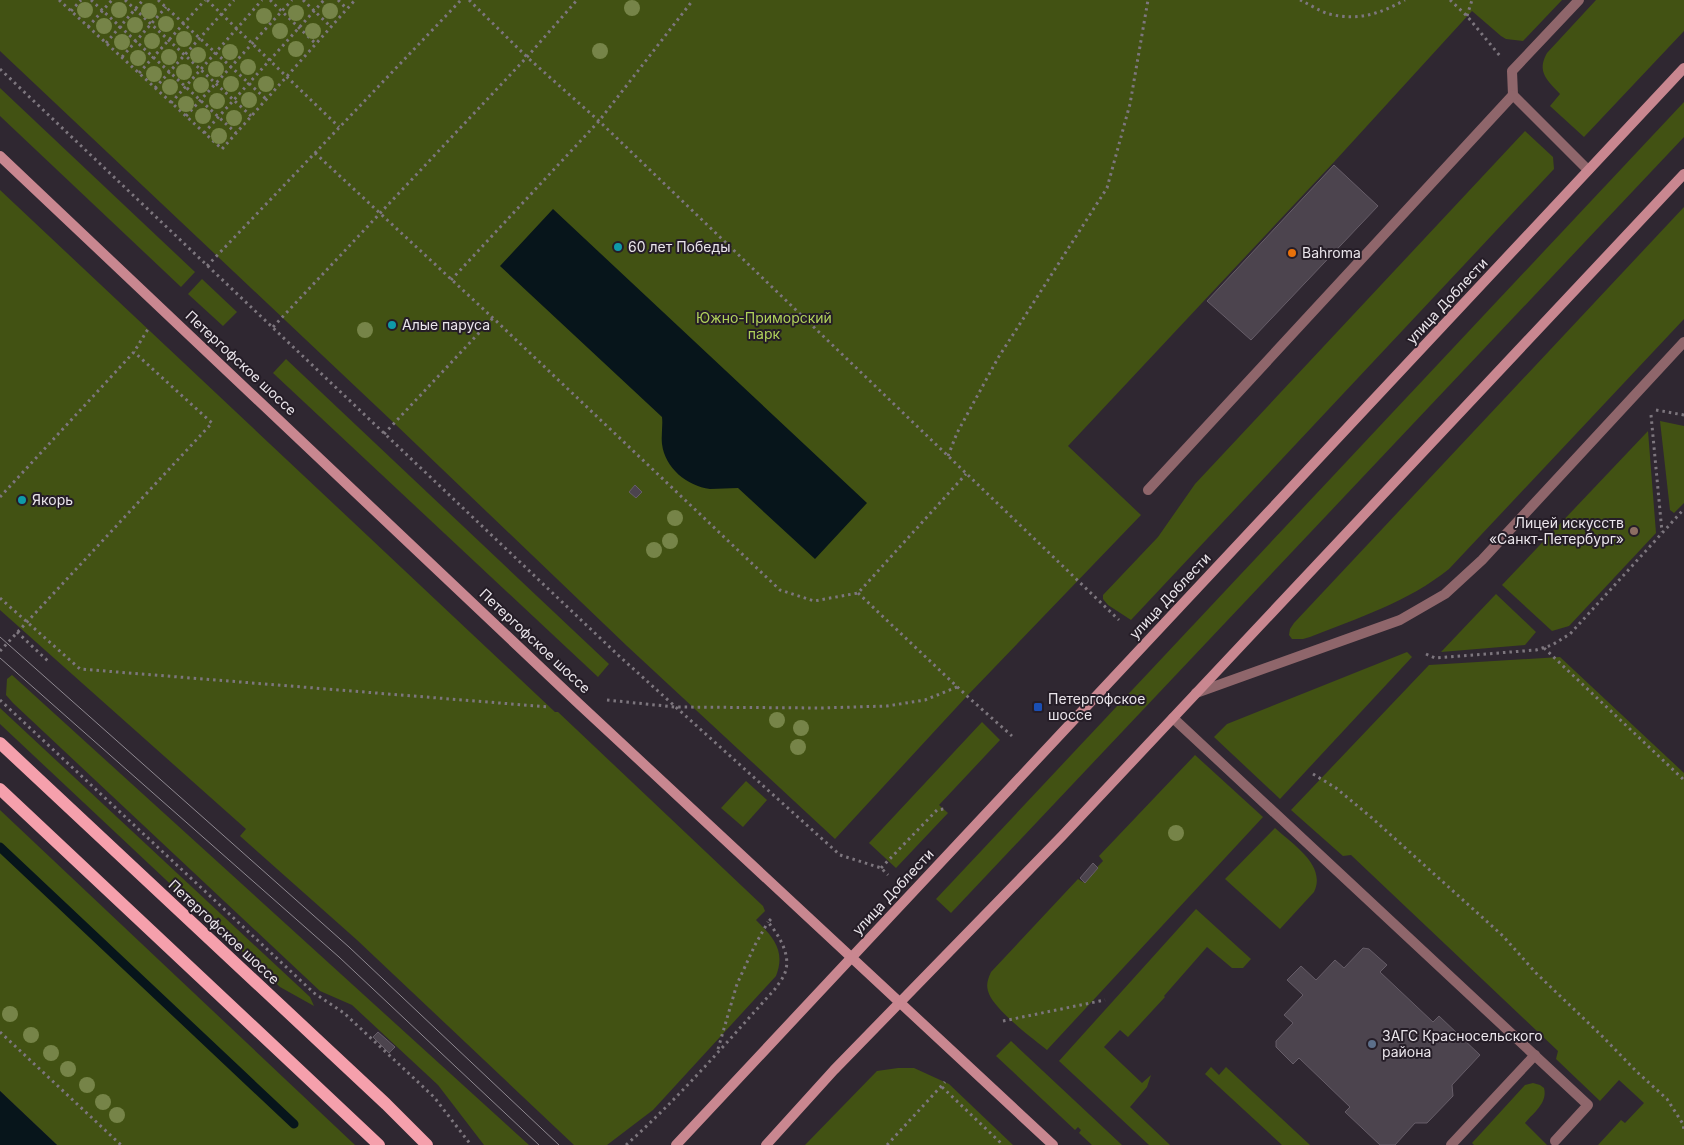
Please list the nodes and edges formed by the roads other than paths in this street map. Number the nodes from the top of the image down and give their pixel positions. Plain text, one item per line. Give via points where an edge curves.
1 (1579, 0) edge
2 (1684, 68) edge
3 (1513, 95) junction
4 (0, 156) edge
5 (1588, 170) junction
6 (1684, 174) edge
7 (1684, 342) edge
8 (1148, 490) dead end
9 (1196, 693) junction
10 (1173, 718) junction
11 (0, 743) edge
12 (0, 789) edge
13 (851, 958) junction
14 (900, 1003) junction
15 (1535, 1055) junction
16 (1555, 1142) dead end
17 (379, 1145) edge
18 (427, 1145) edge
19 (676, 1145) edge
20 (766, 1145) edge
21 (1053, 1145) edge
22 (1451, 1145) edge

1 - 3 street via 1512,71
2 - 5 main road, улица Доблести
3 - 5 street
3 - 8 street
4 - 13 main road, Петергофское шоссе
5 - 13 main road, улица Доблести
6 - 9 main road
7 - 9 street via 1482,560 1445,594 1400,620
9 - 10 main road
10 - 14 main road
10 - 15 street
11 - 18 main road, Петергофское шоссе
12 - 17 main road
13 - 14 main road, Петергофское шоссе
13 - 19 main road, улица Доблести
14 - 20 main road
14 - 21 main road, Петергофское шоссе
15 - 16 street via 1588,1105
15 - 22 street

